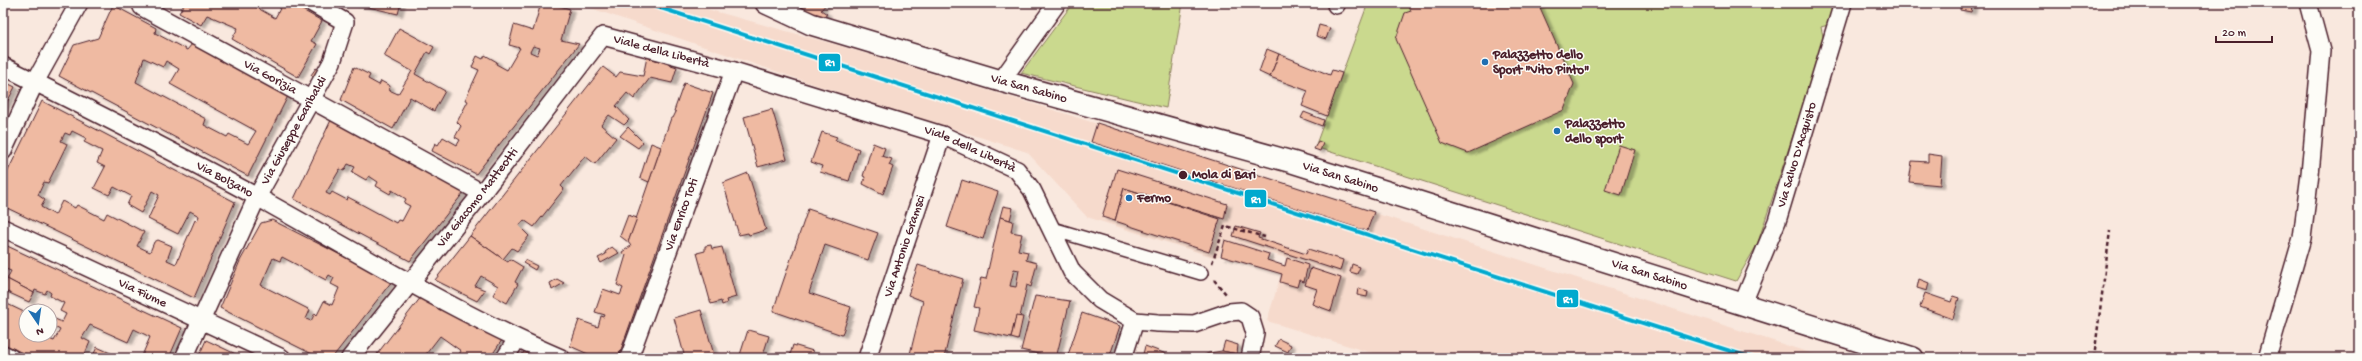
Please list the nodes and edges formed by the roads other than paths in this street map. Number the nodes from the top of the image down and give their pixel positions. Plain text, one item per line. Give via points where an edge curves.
1 (80, 3) edge
2 (312, 3) edge
3 (766, 3) edge
4 (1057, 3) edge
5 (1843, 3) edge
6 (2308, 3) edge
7 (142, 7) dead end
8 (603, 36) joint
9 (3, 66) edge
10 (734, 71) junction
11 (1001, 81) junction
12 (35, 82) junction
13 (312, 99) junction
14 (942, 135) junction
15 (3, 151) edge
16 (482, 193) junction
17 (257, 197) junction
18 (3, 228) edge
19 (1049, 228) junction
20 (1204, 274) road end
21 (410, 283) junction
22 (1743, 303) junction
23 (201, 318) junction
24 (1135, 320) junction
25 (517, 339) junction
26 (3, 354) edge
27 (11, 358) edge
28 (184, 358) edge
29 (282, 358) edge
30 (350, 358) edge
31 (505, 358) edge
32 (561, 358) edge
33 (629, 358) edge
34 (868, 358) edge
35 (1123, 358) edge
36 (1250, 358) edge
37 (1913, 358) edge
38 (2267, 358) edge

1 - 12 street
2 - 13 street, Via Giuseppe Garibaldi via 345,22 332,62
3 - 11 street, Via San Sabino via 810,24
4 - 11 street
5 - 22 street, Via Salvo D'Acquisto via 1777,221
6 - 38 street via 2321,51 2302,238
7 - 13 street, Via Gorizia
8 - 10 street, Viale della Libertà
8 - 16 street, Via Giacomo Matteotti
9 - 12 street, Via Bolzano
10 - 14 street, Viale della Libertà
10 - 33 street, Via Enrico Toti
11 - 22 street, Via San Sabino via 1292,162
12 - 15 street
12 - 17 street, Via Bolzano
13 - 16 street, Via Gorizia
13 - 17 street, Via Giuseppe Garibaldi
14 - 19 street, Viale della Libertà via 1017,170 1032,190
14 - 34 street, Via Antonio Gramsci
16 - 21 street, Via Giacomo Matteotti
17 - 21 street, Via Bolzano
17 - 23 street, Via Giuseppe Garibaldi
18 - 23 street, Via Fiume
19 - 20 street
19 - 24 street, Viale della Libertà via 1072,272 1100,300
21 - 25 street, Via Bolzano
21 - 30 street, Via Giacomo Matteotti
22 - 37 street, Via San Sabino
23 - 28 street, Via Giuseppe Garibaldi
23 - 29 street, Via Fiume
24 - 35 street
24 - 36 street, Viale della Libertà via 1194,324 1229,312 1241,311 1250,316 1256,333
25 - 31 street
25 - 32 street, Via Bolzano
26 - 27 street

